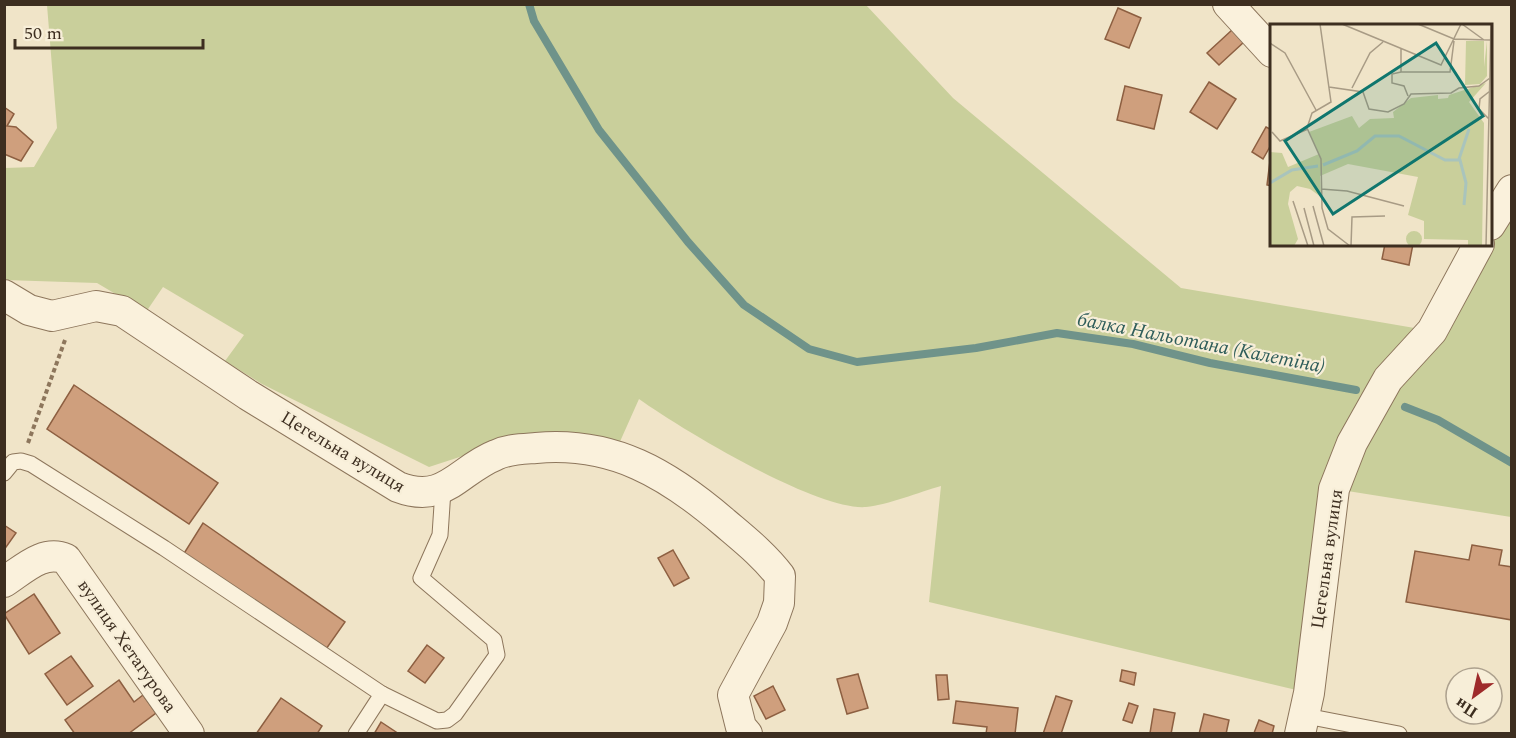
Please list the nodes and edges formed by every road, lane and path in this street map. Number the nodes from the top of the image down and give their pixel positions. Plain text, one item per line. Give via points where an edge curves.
1 (1228, 4) edge
2 (1270, 50) edge
3 (1512, 190) edge
4 (1492, 223) edge
5 (1478, 246) edge
6 (4, 295) edge
7 (75, 313) junction
8 (21, 461) junction
9 (4, 473) edge
10 (442, 490) junction
11 (4, 582) edge
12 (381, 694) junction
13 (1303, 725) edge
14 (189, 734) edge
15 (356, 734) edge
16 (747, 734) edge
17 (1399, 734) edge

1 - 2 street
3 - 4 street
5 - 13 street, Цегельна вулиця via 1432,331 1388,379 1352,443 1334,489
6 - 7 street, Цегельна вулиця via 39,314
7 - 8 path
7 - 10 street, Цегельна вулиця via 96,306 122,311 248,395 398,487 411,492
8 - 9 lane via 13,462
8 - 12 lane via 164,548
10 - 12 lane via 440,535 421,578 494,640 497,655 447,720 437,721
10 - 16 street, Цегельна вулиця via 493,456 510,450 554,446 613,454 654,470 693,496 765,557 780,576 779,603 733,695 741,727
11 - 14 street, вулиця Хетагурова via 44,556 66,559
12 - 15 lane
13 - 17 lane

